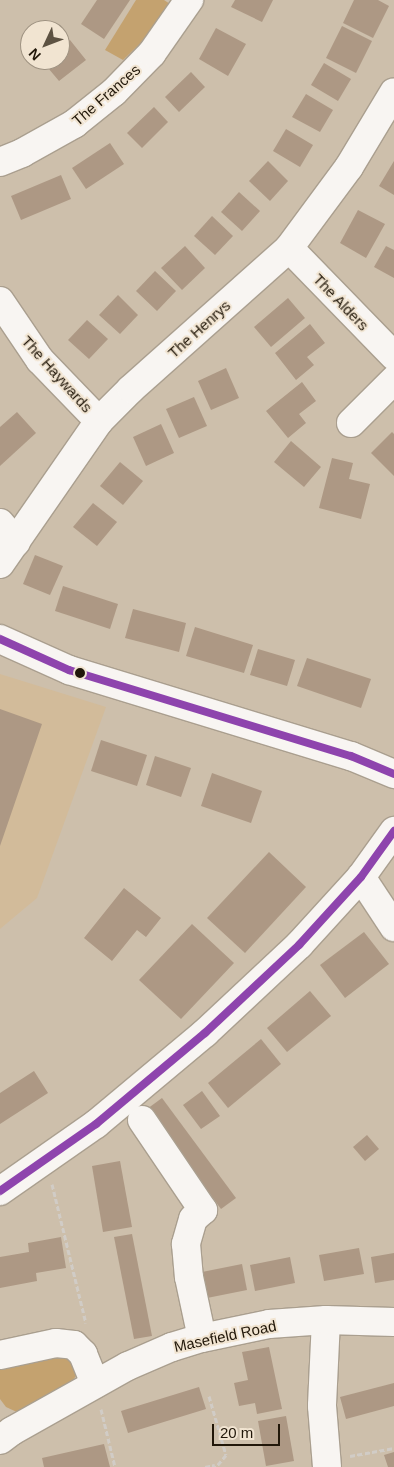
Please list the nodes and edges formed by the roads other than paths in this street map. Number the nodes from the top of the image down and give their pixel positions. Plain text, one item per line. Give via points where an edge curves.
1 (189, 0) edge
2 (394, 92) edge
3 (0, 162) edge
4 (289, 248) junction
5 (0, 301) edge
6 (394, 356) edge
7 (394, 380) edge
8 (99, 421) junction
9 (351, 423) dead end
10 (8, 533) edge
11 (0, 564) edge
12 (0, 639) edge
13 (394, 774) edge
14 (394, 831) edge
15 (361, 877) junction
16 (394, 927) edge
17 (142, 1120) dead end
18 (0, 1191) edge
19 (326, 1320) junction
20 (394, 1322) edge
21 (202, 1338) junction
22 (0, 1355) edge
23 (95, 1384) junction
24 (4, 1435) edge
25 (327, 1464) edge

1 - 3 street, The Frances via 152,53 114,92 74,124
2 - 4 street, The Henrys via 349,167
4 - 6 street, The Alders
4 - 8 street, The Henrys
5 - 8 street, The Haywards via 40,360
7 - 9 street
8 - 10 street, The Henrys
10 - 11 street, The Henrys
12 - 13 street via 69,670 351,756
14 - 15 street
15 - 16 street
15 - 18 street via 299,945 204,1033 121,1105
17 - 21 street via 202,1210 193,1220 186,1244 189,1277
19 - 20 street, Masefield Road
19 - 21 street, Masefield Road via 268,1324
19 - 25 street via 322,1406
21 - 23 street, Masefield Road via 128,1366
22 - 23 street via 56,1343 74,1345 85,1358
23 - 24 street, Masefield Road

